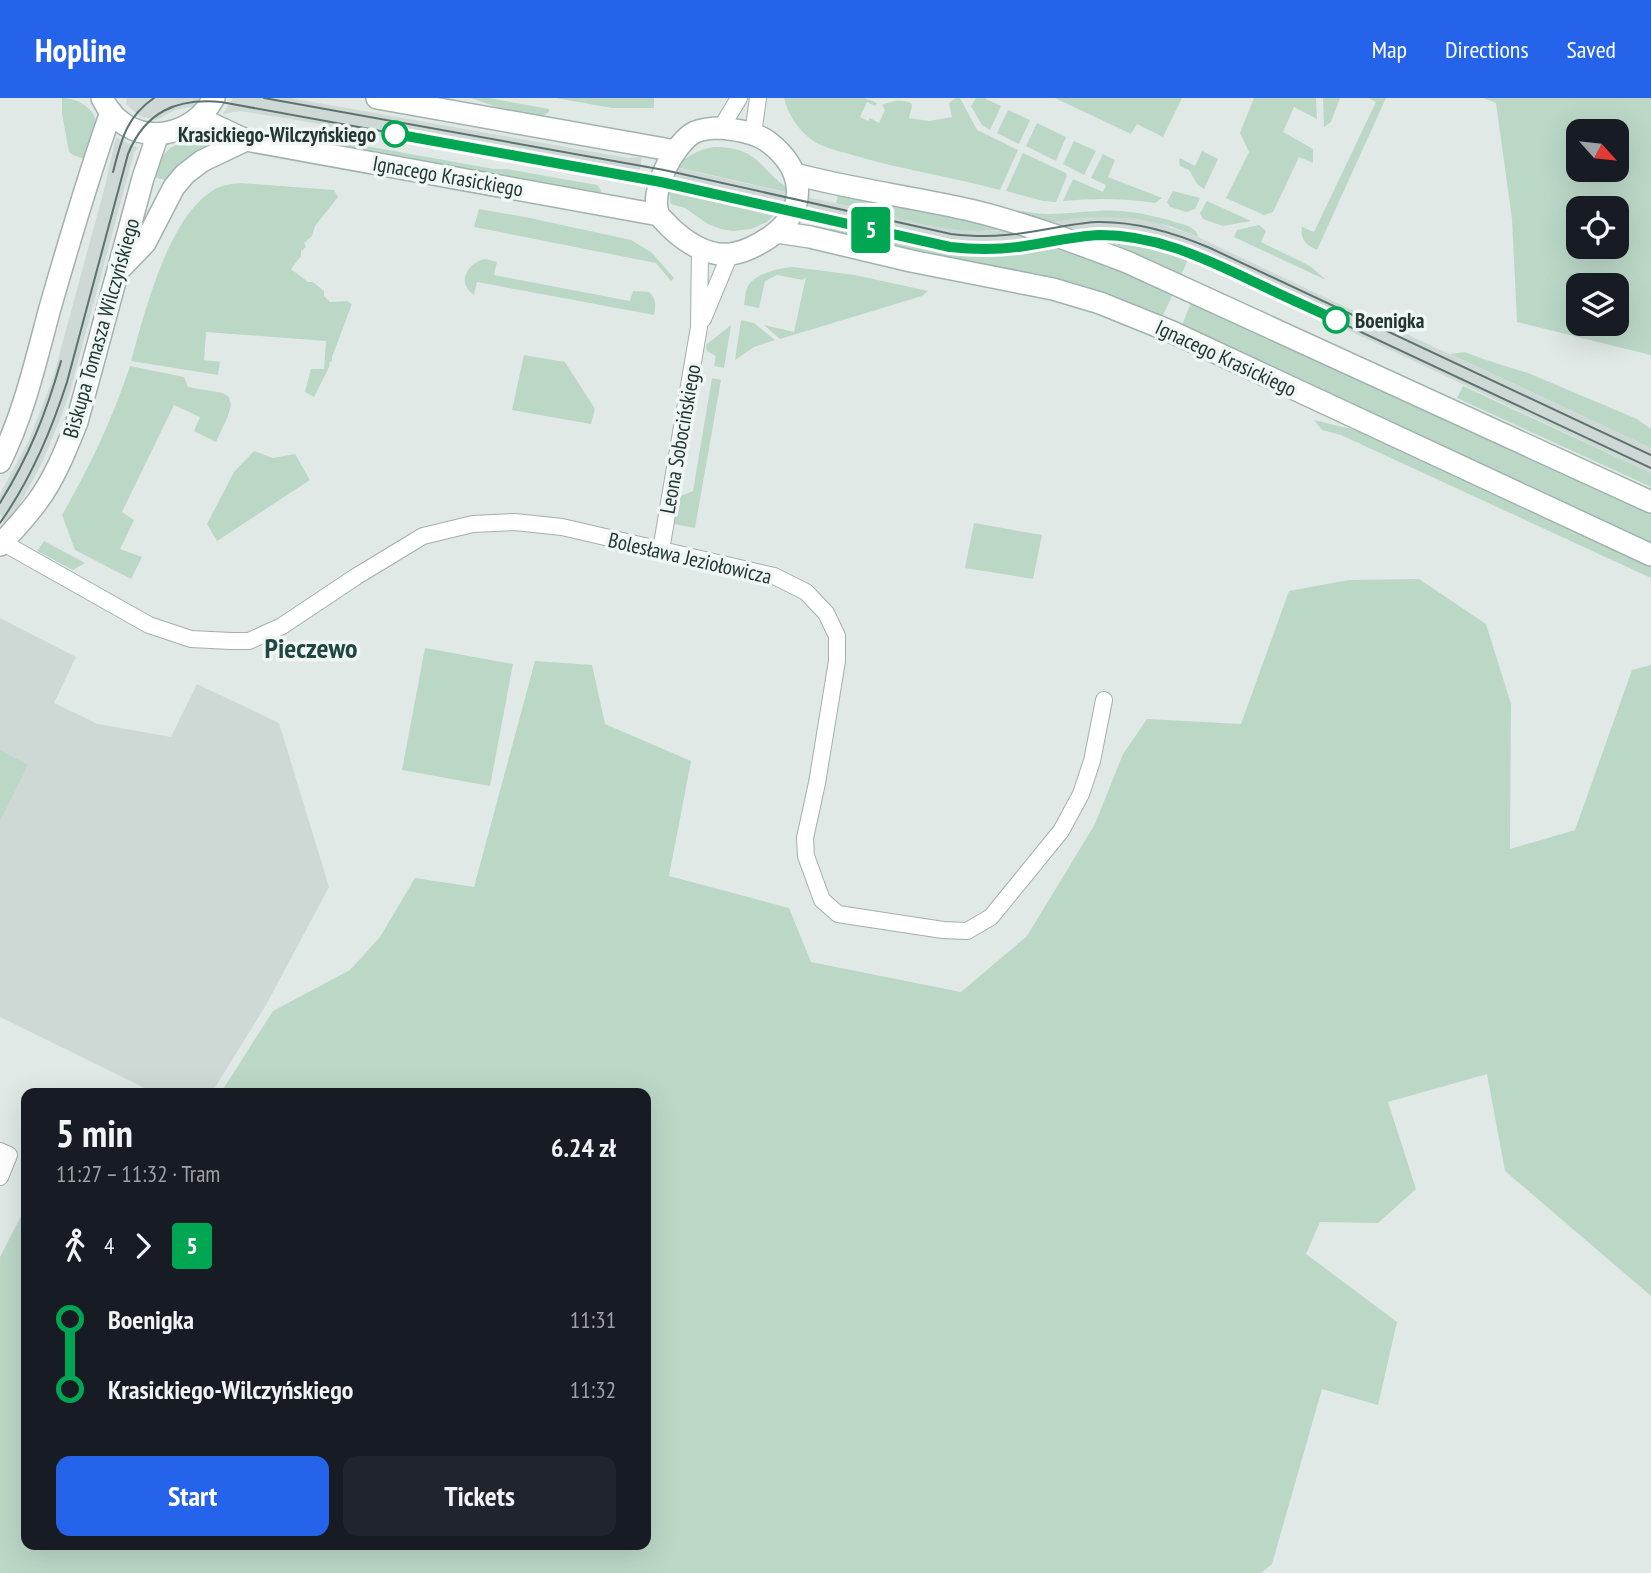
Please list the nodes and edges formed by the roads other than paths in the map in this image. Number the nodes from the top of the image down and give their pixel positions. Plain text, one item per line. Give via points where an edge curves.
1 (214, 98) edge
2 (377, 98) edge
3 (738, 98) edge
4 (758, 98) edge
5 (107, 105) edge
6 (199, 118) junction
7 (721, 128) junction
8 (158, 134) junction
9 (753, 134) junction
10 (246, 140) junction
11 (676, 151) junction
12 (795, 174) junction
13 (659, 215) junction
14 (778, 232) junction
15 (700, 249) junction
16 (730, 254) junction
17 (120, 269) junction
18 (699, 327) junction
19 (0, 462) edge
20 (1651, 502) edge
21 (1, 543) edge
22 (661, 550) junction
23 (1651, 555) edge
24 (1104, 700) dead end
25 (0, 1151) edge
26 (0, 1177) edge

1 - 6 main road
2 - 11 main road
3 - 7 street
4 - 9 street
5 - 8 main road via 130,127
5 - 19 main road via 28,390
6 - 8 main road via 186,127
6 - 10 main road, Ignacego Krasickiego
7 - 9 main road
7 - 11 main road via 695,132
8 - 17 main road, Biskupa Tomasza Wilczyńskiego
9 - 12 main road via 784,157
10 - 13 main road, Ignacego Krasickiego
10 - 17 main road via 185,174 145,243
11 - 13 main road via 661,182
12 - 14 main road via 797,200
12 - 20 main road via 978,212 1115,257
13 - 15 main road
14 - 16 main road
14 - 23 main road, Ignacego Krasickiego via 1053,289 1100,303 1172,332
15 - 16 main road
15 - 18 street, Leona Sobocińskiego
16 - 18 street, Leona Sobocińskiego
17 - 21 main road, Biskupa Tomasza Wilczyńskiego via 64,456 37,503
18 - 22 street, Leona Sobocińskiego
21 - 22 street, Bolesława Jeziołowicza via 149,625 191,639 231,641 250,641 282,626 423,536 472,524 562,527
22 - 24 street, Bolesława Jeziołowicza via 774,576 806,592 826,614 837,636 837,661 805,838 822,900 838,914 967,931 991,917 1061,831 1082,794
25 - 26 street via 9,1155

